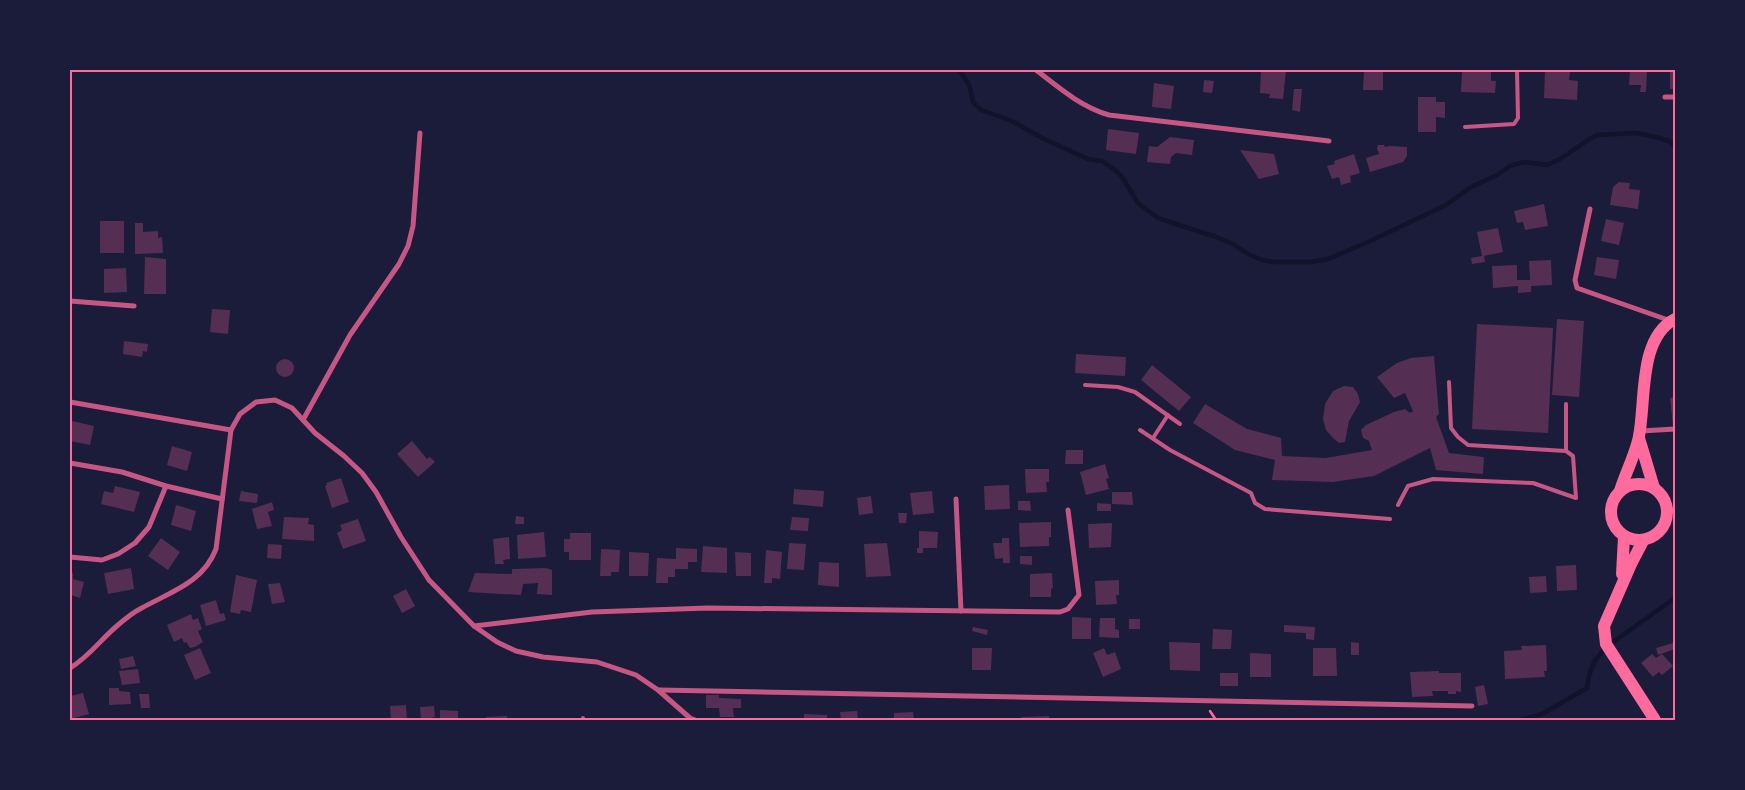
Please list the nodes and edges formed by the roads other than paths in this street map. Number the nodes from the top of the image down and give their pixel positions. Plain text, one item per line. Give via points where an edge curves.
1 (1036, 70) edge
2 (1517, 70) edge
3 (1665, 96) dead end
4 (1675, 97) edge
5 (1465, 127) dead end
6 (420, 133) dead end
7 (1329, 141) dead end
8 (1590, 209) dead end
9 (70, 301) edge
10 (134, 306) dead end
11 (1673, 320) edge
12 (1449, 382) dead end
13 (1085, 385) dead end
14 (70, 402) edge
15 (1566, 404) dead end
16 (1168, 415) junction
17 (303, 420) junction
18 (1180, 424) dead end
19 (1675, 429) edge
20 (231, 430) junction
21 (1140, 430) dead end
22 (1640, 435) junction
23 (1153, 438) junction
24 (1566, 451) junction
25 (70, 463) edge
26 (166, 486) junction
27 (1654, 488) junction
28 (1620, 491) junction
29 (956, 498) dead end
30 (222, 499) junction
31 (1398, 504) dead end
32 (1671, 508) edge
33 (1068, 510) dead end
34 (1390, 519) dead end
35 (1624, 537) junction
36 (1643, 541) junction
37 (70, 557) edge
38 (1620, 588) junction
39 (960, 611) junction
40 (474, 626) junction
41 (70, 668) edge
42 (658, 690) junction
43 (1472, 706) dead end
44 (695, 720) edge
45 (1655, 720) edge

1 - 7 street via 1083,104 1108,114
2 - 5 lane via 1518,118 1514,124
3 - 4 street
6 - 17 street via 413,226 408,246 350,335
8 - 11 street via 1575,280 1577,288
9 - 10 street
11 - 22 main road via 1657,336 1648,353
12 - 24 lane via 1451,428 1468,445
13 - 16 lane via 1118,387 1135,392
14 - 20 street
15 - 24 lane
16 - 18 lane
16 - 23 lane
17 - 20 street via 292,408 275,400 256,402 240,414
17 - 40 street via 362,473 429,580
19 - 22 street
20 - 30 street
21 - 23 lane
22 - 27 main road
22 - 28 main road
23 - 34 lane via 1251,493 1255,503 1265,509
24 - 31 lane via 1575,462 1576,498 1533,483 1433,479 1408,486
25 - 26 street via 122,472
26 - 30 street
26 - 37 street via 149,527 135,543 102,560
27 - 28 main road via 1636,484
27 - 32 main road
28 - 35 main road via 1610,513 1611,522
29 - 39 street
30 - 41 street via 216,549 205,570 181,588 138,610
32 - 36 main road via 1665,525 1652,538
33 - 39 street via 1079,595 1068,609 1047,613
35 - 36 main road
35 - 38 main road
36 - 38 main road
38 - 45 main road via 1604,626 1606,644
39 - 40 street via 708,608 592,612
40 - 42 street via 516,651 543,658 597,662 636,675
42 - 43 street
42 - 44 street

